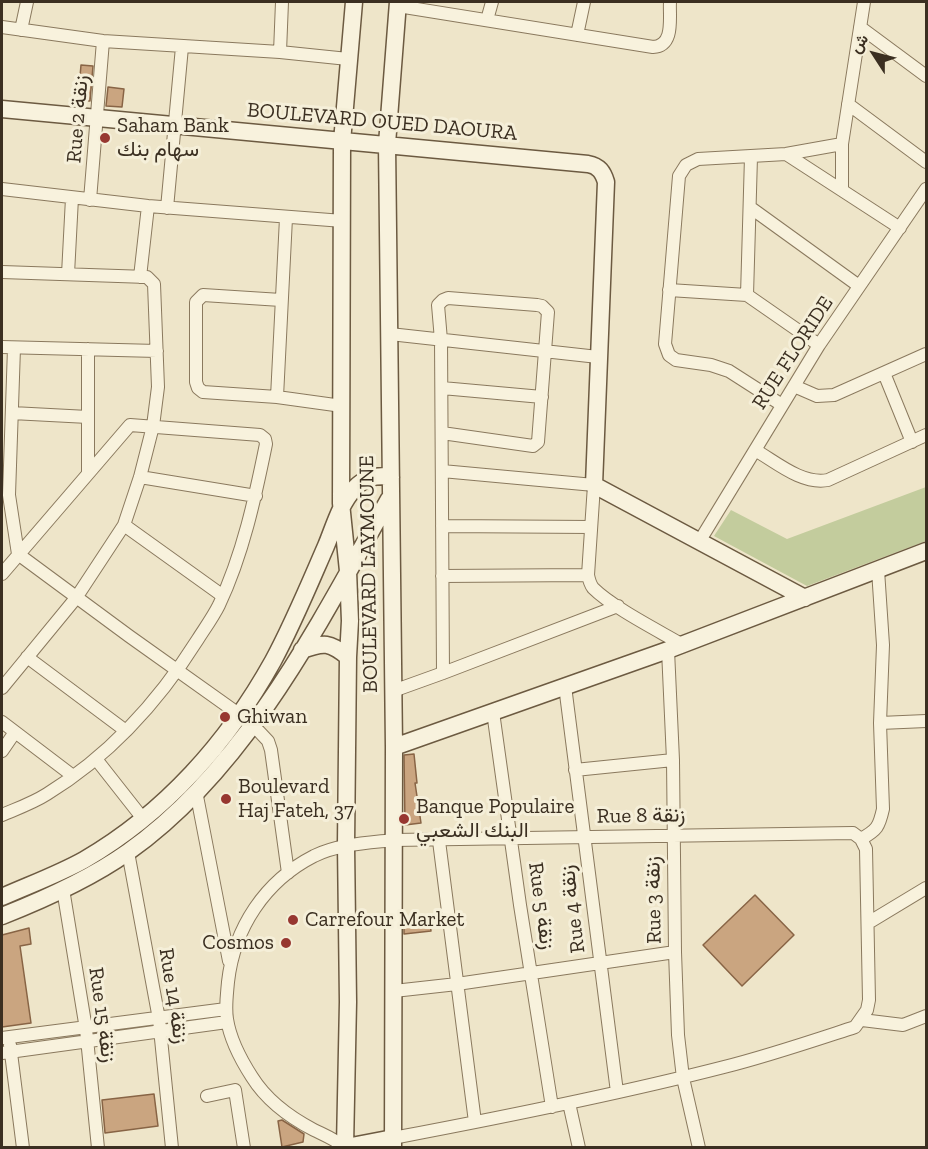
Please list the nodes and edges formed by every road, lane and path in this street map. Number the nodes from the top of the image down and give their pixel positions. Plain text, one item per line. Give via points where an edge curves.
1 (27, 2) edge
2 (282, 2) edge
3 (354, 2) edge
4 (492, 2) edge
5 (584, 2) edge
6 (670, 2) edge
7 (864, 2) edge
8 (398, 4) edge
9 (488, 20) junction
10 (2, 27) edge
11 (860, 27) junction
12 (21, 30) junction
13 (577, 35) junction
14 (104, 41) junction
15 (182, 47) junction
16 (280, 52) junction
17 (348, 59) junction
18 (927, 76) edge
19 (848, 104) junction
20 (2, 109) edge
21 (98, 118) junction
22 (174, 126) junction
23 (342, 142) junction
24 (387, 144) junction
25 (842, 144) junction
26 (786, 154) junction
27 (751, 157) junction
28 (927, 162) edge
29 (2, 189) edge
30 (842, 189) junction
31 (927, 189) edge
32 (72, 198) junction
33 (90, 200) junction
34 (148, 206) junction
35 (167, 208) junction
36 (751, 208) junction
37 (285, 218) junction
38 (343, 221) junction
39 (900, 228) junction
40 (2, 272) edge
41 (68, 274) junction
42 (140, 276) junction
43 (859, 286) junction
44 (669, 290) junction
45 (747, 295) junction
46 (281, 300) junction
47 (390, 334) junction
48 (441, 340) junction
49 (819, 345) junction
50 (2, 347) edge
51 (15, 348) junction
52 (88, 349) junction
53 (157, 351) junction
54 (545, 351) junction
55 (927, 354) edge
56 (598, 357) junction
57 (884, 373) junction
58 (794, 386) junction
59 (442, 388) junction
60 (277, 397) junction
61 (543, 397) junction
62 (782, 405) junction
63 (342, 406) junction
64 (12, 413) junction
65 (88, 417) junction
66 (153, 426) junction
67 (442, 433) junction
68 (927, 435) edge
69 (912, 442) junction
70 (755, 450) junction
71 (442, 471) junction
72 (88, 472) junction
73 (140, 477) junction
74 (390, 477) junction
75 (594, 485) junction
76 (256, 496) junction
77 (390, 497) junction
78 (341, 510) junction
79 (124, 525) junction
80 (442, 526) junction
81 (591, 527) junction
82 (699, 542) junction
83 (927, 551) edge
84 (18, 554) junction
85 (878, 570) junction
86 (348, 571) junction
87 (2, 574) edge
88 (588, 575) junction
89 (442, 576) junction
90 (223, 596) junction
91 (76, 598) junction
92 (805, 598) junction
93 (618, 606) junction
94 (674, 647) junction
95 (302, 650) junction
96 (27, 657) junction
97 (348, 657) junction
98 (178, 670) junction
99 (443, 674) junction
100 (565, 686) junction
101 (2, 688) edge
102 (393, 691) junction
103 (493, 712) junction
104 (246, 720) junction
105 (927, 721) edge
106 (2, 722) edge
107 (880, 723) junction
108 (126, 731) junction
109 (15, 732) junction
110 (394, 747) junction
111 (2, 751) edge
112 (96, 759) junction
113 (673, 760) junction
114 (574, 770) junction
115 (73, 776) junction
116 (196, 791) junction
117 (2, 815) edge
118 (144, 820) junction
119 (673, 835) junction
120 (857, 836) junction
121 (584, 837) junction
122 (512, 838) junction
123 (394, 840) junction
124 (439, 841) junction
125 (346, 845) junction
126 (128, 852) junction
127 (288, 873) junction
128 (927, 888) edge
129 (63, 889) junction
130 (2, 897) edge
131 (2, 916) edge
132 (868, 923) junction
133 (675, 952) junction
134 (230, 964) junction
135 (599, 964) junction
136 (531, 973) junction
137 (457, 984) junction
138 (393, 991) junction
139 (227, 1016) junction
140 (927, 1017) edge
141 (862, 1020) junction
142 (160, 1026) junction
143 (86, 1035) junction
144 (5, 1038) edge
145 (6, 1052) edge
146 (683, 1078) junction
147 (617, 1092) junction
148 (207, 1096) dead end
149 (569, 1103) junction
150 (552, 1107) junction
151 (475, 1122) junction
152 (393, 1143) edge
153 (344, 1147) edge
154 (24, 1148) edge
155 (98, 1148) edge
156 (172, 1148) edge
157 (244, 1148) edge
158 (579, 1148) edge
159 (699, 1148) edge

1 - 12 street
2 - 16 street
3 - 17 street, BOULEVARD LAYMOUNE
4 - 9 street
5 - 13 street
6 - 13 street via 669,38 658,47
7 - 11 street
8 - 9 street
8 - 24 street, BOULEVARD LAYMOUNE
9 - 13 street
10 - 12 street
11 - 18 street
11 - 19 street
12 - 14 street
14 - 15 street
14 - 21 street, Rue 2 زنقة
15 - 16 street
15 - 22 street
16 - 17 street
17 - 23 street, BOULEVARD LAYMOUNE
19 - 25 street
19 - 28 street
20 - 21 street, BOULEVARD OUED DAOURA
21 - 22 street, BOULEVARD OUED DAOURA
21 - 33 street, Rue 2 زنقة
22 - 23 street, BOULEVARD OUED DAOURA
22 - 35 street
23 - 24 street, BOULEVARD OUED DAOURA
23 - 38 street, BOULEVARD LAYMOUNE
24 - 47 street, BOULEVARD LAYMOUNE
24 - 56 street, BOULEVARD OUED DAOURA via 588,164 601,170 606,182
25 - 26 street
25 - 30 street
26 - 27 street
26 - 30 street
27 - 36 street
27 - 44 street via 698,159 681,172
29 - 32 street
30 - 39 street
31 - 39 street, RUE FLORIDE
32 - 33 street
32 - 41 street
33 - 34 street
34 - 35 street
34 - 42 street
35 - 37 street
36 - 43 street
36 - 45 street
37 - 38 street
37 - 46 street
38 - 63 street, BOULEVARD LAYMOUNE
39 - 43 street, RUE FLORIDE
40 - 41 street
41 - 42 street
42 - 53 street via 154,284
43 - 49 street, RUE FLORIDE
44 - 45 street
44 - 62 street via 665,344 669,356 729,371
45 - 49 street
46 - 60 street
46 - 60 street via 202,295 196,302 198,388 203,392
47 - 48 street
47 - 74 street, BOULEVARD LAYMOUNE
48 - 54 street
48 - 54 street via 438,305 442,300 537,305 548,312
48 - 59 street
49 - 58 street, RUE FLORIDE
50 - 51 street
51 - 52 street
51 - 64 street
52 - 53 street
52 - 65 street
53 - 66 street
54 - 56 street
54 - 61 street
55 - 57 street
56 - 75 street
57 - 58 street via 824,397
57 - 69 street
58 - 62 street, RUE FLORIDE
59 - 61 street
59 - 67 street
60 - 63 street
61 - 67 street via 540,439 533,446
62 - 70 street, RUE FLORIDE
63 - 78 street, BOULEVARD LAYMOUNE
64 - 65 street
64 - 84 street via 9,495
65 - 72 street
66 - 72 street via 130,424
66 - 73 street
66 - 76 street via 260,435 266,444
67 - 71 street
68 - 69 street
69 - 70 street via 821,481 810,481
70 - 82 street, RUE FLORIDE
71 - 75 street
71 - 80 street
72 - 84 street
73 - 76 street
73 - 79 street
74 - 77 street, BOULEVARD LAYMOUNE
74 - 78 street via 373,476 365,480
75 - 81 street
75 - 82 street
76 - 90 street
77 - 86 street
77 - 102 street, BOULEVARD LAYMOUNE
78 - 86 street, BOULEVARD LAYMOUNE
78 - 104 street
79 - 90 street
79 - 91 street
80 - 81 street
80 - 89 street
81 - 88 street
82 - 92 street
83 - 85 street
84 - 87 street
84 - 91 street
85 - 92 street
85 - 107 street via 883,645
86 - 95 street
86 - 97 street, BOULEVARD LAYMOUNE
88 - 89 street
88 - 93 street via 594,589
89 - 99 street
90 - 98 street
91 - 96 street
91 - 98 street
92 - 94 street
93 - 94 street
93 - 99 street
94 - 100 street
94 - 113 street, Rue 3 زنقة
95 - 97 street via 329,644
95 - 104 street
96 - 101 street
96 - 108 street
97 - 125 street, BOULEVARD LAYMOUNE
98 - 104 street
98 - 108 street
99 - 102 street
100 - 103 street
100 - 114 street, Rue 4 زنقة
102 - 110 street, BOULEVARD LAYMOUNE
103 - 110 street
103 - 122 street, Rue 5 زنقة
104 - 116 street via 225,759
104 - 118 street
104 - 127 street via 268,741 271,750
105 - 107 street
106 - 109 street
107 - 120 street via 883,809 875,831
108 - 112 street
109 - 111 street
109 - 115 street
110 - 123 street, BOULEVARD LAYMOUNE
112 - 115 street
112 - 118 street
113 - 114 street
113 - 119 street, Rue 3 زنقة
114 - 121 street, Rue 4 زنقة
115 - 117 street via 46,795
116 - 126 street
116 - 134 street
118 - 130 street via 82,861
119 - 120 street, Rue 8 زنقة
119 - 121 street, Rue 8 زنقة
119 - 133 street, Rue 3 زنقة
120 - 132 street via 866,849
121 - 122 street, Rue 8 زنقة
121 - 135 street, Rue 4 زنقة
122 - 124 street, Rue 8 زنقة
122 - 136 street, Rue 5 زنقة
123 - 124 street, Rue 8 زنقة
123 - 125 street, Rue 8 زنقة
123 - 138 street, BOULEVARD LAYMOUNE
124 - 137 street
125 - 127 street, Rue 8 زنقة via 315,856
125 - 153 street, BOULEVARD LAYMOUNE via 348,1002
126 - 129 street
126 - 142 street, Rue 14 زنقة
127 - 134 street, Rue 8 زنقة via 251,912
128 - 132 street
129 - 131 street
129 - 143 street, Rue 15 زنقة
132 - 141 street via 869,1000
133 - 135 street
133 - 146 street, Rue 3 زنقة
134 - 139 street
135 - 136 street
135 - 147 street, Rue 4 زنقة
136 - 137 street
136 - 150 street, Rue 5 زنقة
137 - 138 street
137 - 151 street
138 - 152 street, BOULEVARD LAYMOUNE
139 - 142 street
139 - 153 street via 237,1050 274,1104
140 - 141 street via 903,1025
141 - 146 street via 855,1028
142 - 143 street
142 - 156 street, Rue 14 زنقة
143 - 144 street
143 - 145 street
143 - 155 street, Rue 15 زنقة
144 - 145 street
145 - 154 street
146 - 147 street
146 - 159 street, Rue 3 زنقة
147 - 149 street
148 - 157 street via 235,1090
149 - 150 street
149 - 158 street
150 - 151 street
151 - 152 street
152 - 153 street

